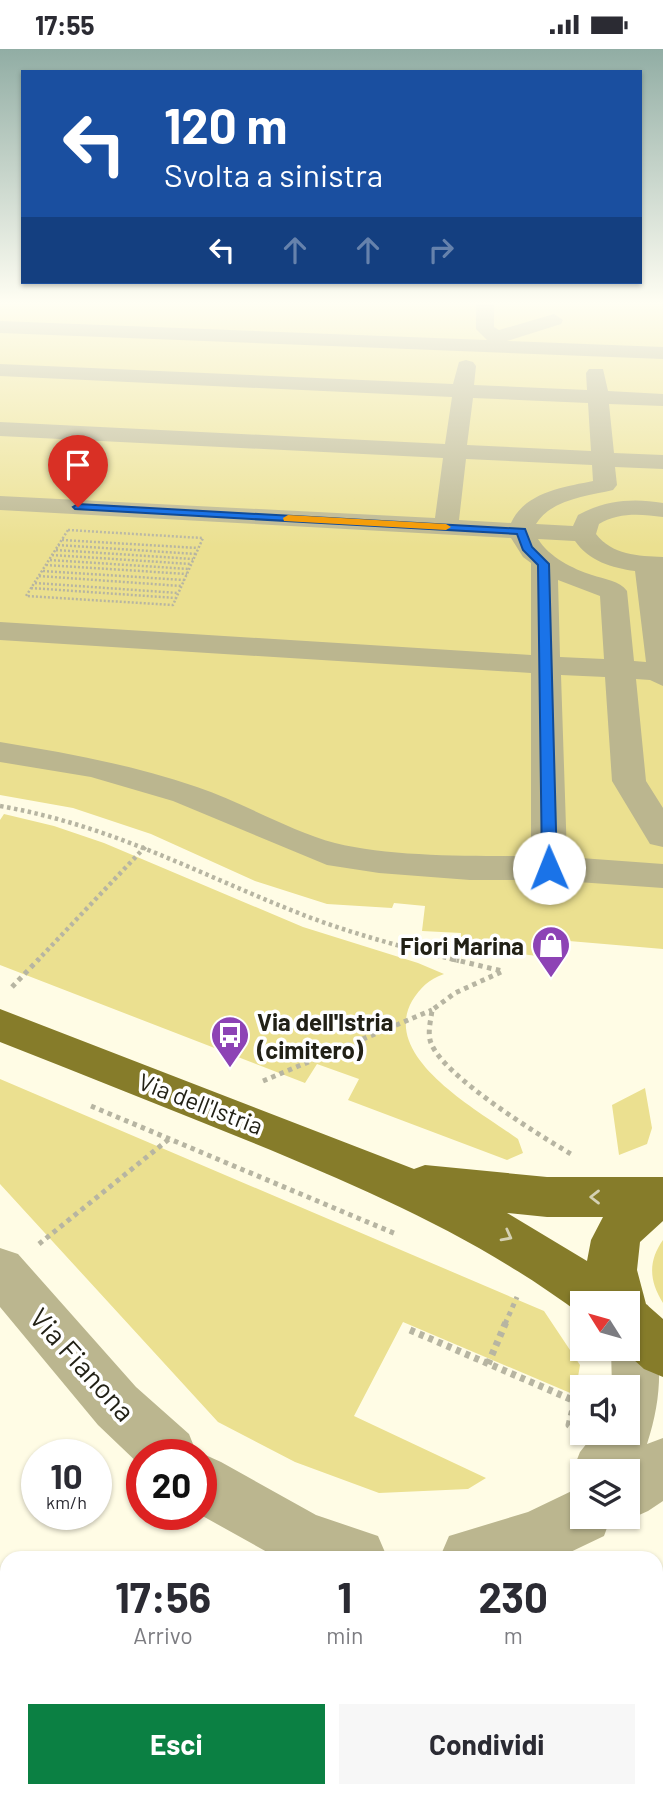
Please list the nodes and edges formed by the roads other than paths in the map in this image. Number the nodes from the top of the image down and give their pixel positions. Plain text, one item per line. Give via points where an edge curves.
1 (31, 384) edge
2 (298, 384) edge
3 (464, 384) edge
4 (597, 384) edge
5 (626, 384) edge
6 (656, 384) edge
7 (463, 391) junction
8 (24, 392) dead end
9 (598, 397) junction
10 (628, 398) junction
11 (661, 406) edge
12 (3, 421) edge
13 (455, 452) junction
14 (603, 459) junction
15 (634, 461) junction
16 (663, 462) edge
17 (0, 503) edge
18 (651, 509) edge
19 (446, 527) junction
20 (521, 531) junction
21 (583, 534) junction
22 (544, 564) junction
23 (656, 565) edge
24 (0, 631) edge
25 (546, 665) junction
26 (620, 670) junction
27 (663, 674) edge
28 (0, 752) edge
29 (663, 836) edge
30 (549, 868) junction
31 (663, 876) edge
32 (6, 1006) edge
33 (402, 1182) junction
34 (663, 1198) edge
35 (19, 1258) edge
36 (591, 1291) edge
37 (617, 1291) edge
38 (640, 1353) edge
39 (640, 1377) edge
40 (153, 1439) edge
41 (663, 1466) edge
42 (640, 1482) edge
43 (217, 1492) edge
44 (570, 1516) edge
45 (329, 1551) edge
46 (492, 1551) edge

1 - 8 street
2 - 7 street
3 - 7 street
4 - 9 street
5 - 10 street
6 - 11 street
7 - 9 street
7 - 13 street
9 - 10 street
9 - 14 street
10 - 11 street
10 - 15 street
12 - 13 street
13 - 14 street
13 - 19 street
14 - 15 street
14 - 20 street via 605,485 551,497 530,512
15 - 16 street
15 - 18 street
17 - 19 street
18 - 21 street via 608,510 587,520
19 - 20 street
20 - 21 street
20 - 22 street via 527,548
21 - 23 street via 603,553
22 - 25 street
22 - 26 street via 566,577 613,591
23 - 27 street
24 - 25 street
25 - 26 street
25 - 30 street
26 - 27 street
26 - 29 street via 629,781
28 - 30 street via 94,768 184,794 327,853 470,868
30 - 31 street
32 - 33 main road, Via dell'Istria
34 -> 33 main road, Via dell'Istria via 547,1197
33 -> 36 main road, Via dell'Istria via 512,1238
34 - 37 main road, Via dell'Istria via 631,1216 619,1231 611,1255
35 - 40 street, Via Fianona via 117,1406
38 - 39 street
41 - 42 street
43 - 45 street via 261,1520
44 - 46 street via 535,1539

